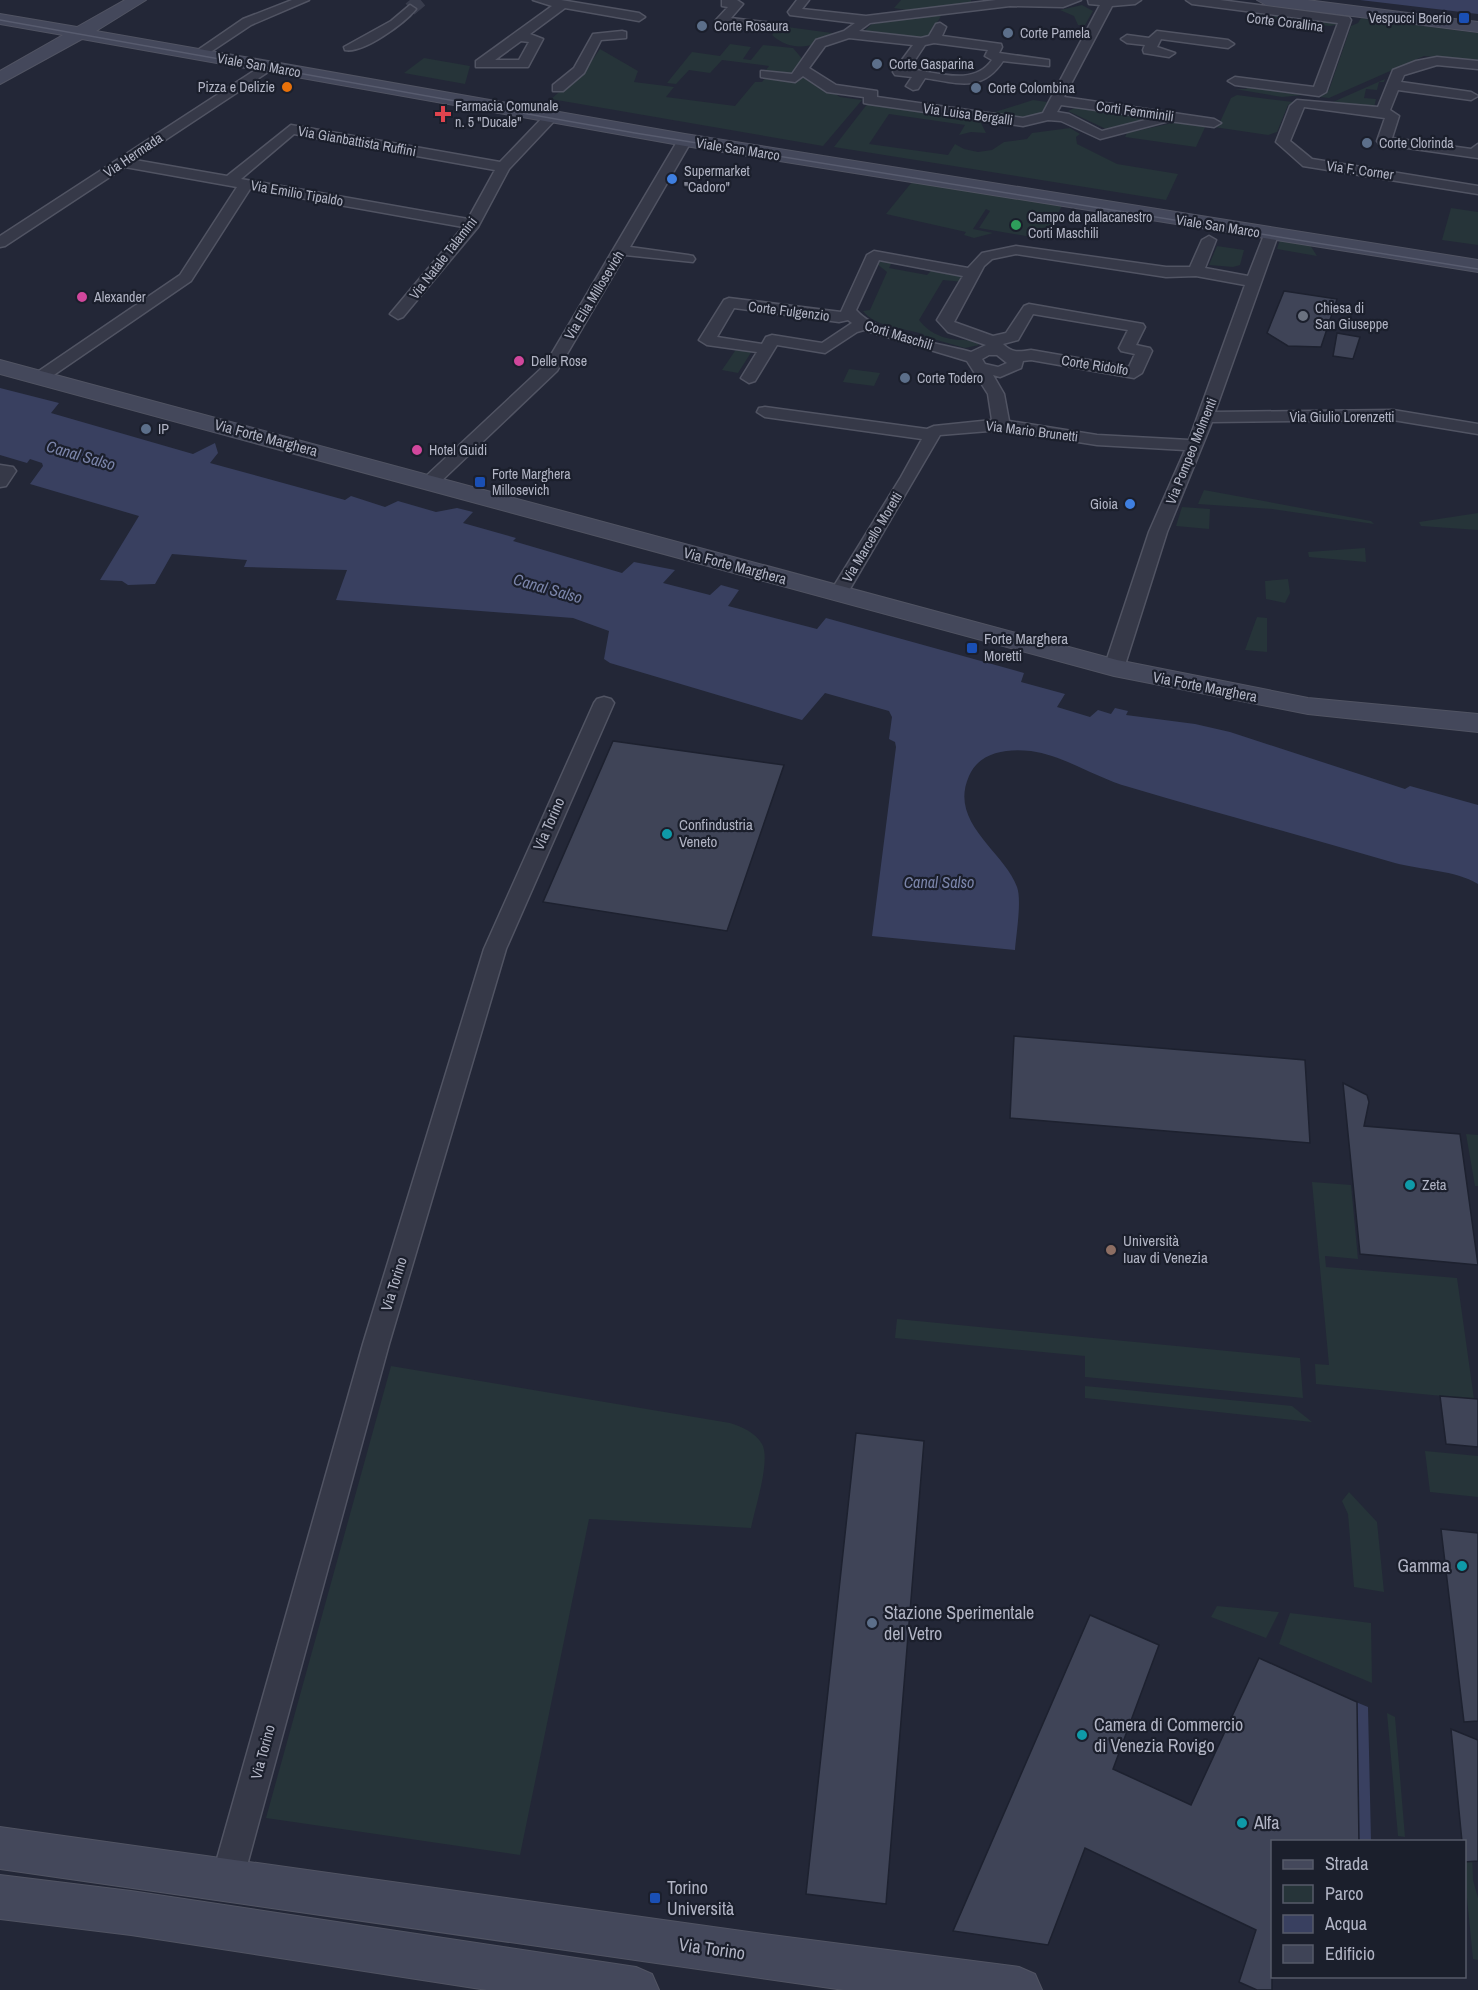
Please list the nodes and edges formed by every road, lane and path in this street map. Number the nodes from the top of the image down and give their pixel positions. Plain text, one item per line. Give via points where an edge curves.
1 (137, 0) edge
2 (303, 0) edge
3 (539, 0) edge
4 (644, 0) edge
5 (803, 0) edge
6 (895, 0) edge
7 (1076, 0) edge
8 (1089, 0) edge
9 (1135, 0) edge
10 (1192, 0) edge
11 (1266, 0) edge
12 (724, 1) edge
13 (1008, 1) edge
14 (558, 2) edge
15 (1107, 3) junction
16 (950, 8) junction
17 (410, 9) tunnel mouth
18 (639, 17) junction
19 (884, 18) junction
20 (0, 19) edge
21 (866, 21) junction
22 (773, 27) dead end
23 (1478, 27) edge
24 (80, 33) junction
25 (848, 34) junction
26 (519, 37) dead end
27 (1127, 39) dead end
28 (927, 41) junction
29 (1153, 42) junction
30 (1228, 44) dead end
31 (350, 47) dead end
32 (1169, 53) dead end
33 (198, 54) junction
34 (995, 56) junction
35 (1044, 63) dead end
36 (1478, 65) edge
37 (266, 67) junction
38 (802, 69) junction
39 (766, 74) dead end
40 (921, 74) junction
41 (0, 79) edge
42 (1235, 81) dead end
43 (1393, 85) junction
44 (558, 87) dead end
45 (907, 95) dead end
46 (1471, 96) dead end
47 (1056, 100) junction
48 (1383, 112) junction
49 (1048, 116) junction
50 (551, 117) junction
51 (1176, 117) junction
52 (1214, 123) dead end
53 (685, 140) junction
54 (1478, 148) edge
55 (122, 162) junction
56 (503, 167) junction
57 (238, 183) junction
58 (1478, 190) edge
59 (473, 224) junction
60 (1271, 235) junction
61 (1209, 240) dead end
62 (0, 243) edge
63 (620, 250) junction
64 (688, 259) dead end
65 (1478, 267) edge
66 (1196, 272) junction
67 (973, 273) junction
68 (1254, 282) junction
69 (398, 314) dead end
70 (849, 315) junction
71 (863, 326) junction
72 (769, 344) junction
73 (997, 345) junction
74 (976, 363) junction
75 (1013, 363) junction
76 (0, 367) edge
77 (39, 378) junction
78 (749, 378) dead end
79 (996, 394) junction
80 (765, 412) dead end
81 (1205, 417) junction
82 (1001, 425) junction
83 (1478, 429) edge
84 (932, 435) junction
85 (1195, 444) junction
86 (0, 470) edge
87 (0, 482) edge
88 (430, 482) junction
89 (837, 594) junction
90 (1114, 668) junction
91 (604, 704) dead end
92 (1478, 723) edge
93 (0, 1848) edge
94 (227, 1880) junction
95 (0, 1897) edge
96 (636, 1990) edge
97 (1019, 1990) edge

1 - 24 street
2 - 33 street via 247,22
3 - 14 street
4 - 18 street via 645,10
5 - 21 street via 794,12
6 - 19 street
7 - 13 street
8 - 15 street
9 - 15 street
10 - 42 street, Corte Corallina via 1244,7 1240,17 1343,24 1319,92
11 - 23 street
12 - 22 street via 737,4 722,20
13 - 16 street
14 - 18 street
14 - 26 street
15 - 47 street
16 - 19 street
16 - 28 street
17 - 31 street via 395,24
18 - 44 street via 622,35 597,37 579,70
19 - 21 street
20 - 24 street, Viale San Marco
21 - 25 street
24 - 33 street, Viale San Marco
24 - 41 street
25 - 28 street
25 - 38 street via 820,44
27 - 29 street
28 - 34 street via 996,47
28 - 40 street via 900,72
29 - 30 street via 1157,34
29 - 32 street via 1149,51
33 - 37 street, Viale San Marco
34 - 35 street
34 - 40 street via 990,73 969,81
36 - 43 street via 1424,61 1398,73
37 - 50 street, Viale San Marco
37 - 55 street, Via Hermada
38 - 39 street via 795,78
38 - 49 street, Via Luisa Bergalli via 832,89 872,94 869,100 1023,122
40 - 45 street
43 - 46 street
43 - 48 street
47 - 49 street
47 - 51 street, Corti Femminili
48 - 54 street via 1392,116 1384,141 1477,154
48 - 58 street, Via F. Corner via 1302,103 1297,106 1283,142 1308,163
49 - 51 street via 1064,117 1100,135
50 - 53 street, Viale San Marco
50 - 56 street, Via Natale Talamini
51 - 52 street, Corti Femminili
53 - 60 street, Viale San Marco
53 - 63 street, Via Elia Millosevich
55 - 57 street, Via Emilio Tipaldo
55 - 62 street, Via Hermada
56 - 57 street, Via Gianbattista Ruffini via 291,129
56 - 59 street, Via Natale Talamini
57 - 59 street, Via Emilio Tipaldo
57 - 77 street via 186,278
59 - 69 street, Via Natale Talamini
60 - 65 street, Viale San Marco
60 - 68 street, Via Pompeo Molmenti
61 - 66 street
63 - 64 street
63 - 88 street, Via Elia Millosevich via 551,368
66 - 67 street, Corti Maschili via 1166,272 1016,250 987,256
66 - 68 street, Corti Maschili
67 - 70 street, Corti Maschili via 874,255
67 - 73 street, Corti Maschili via 945,324
68 - 81 street, Via Pompeo Molmenti
70 - 71 street, Corti Maschili
70 - 72 street, Corte Fulgenzio via 729,303 707,340
71 - 72 street via 852,328 825,348
71 - 74 street, Corti Maschili
72 - 78 street
73 - 74 street via 979,352
73 - 75 street, Corti Maschili
73 - 75 street, Corte Ridolfo via 1012,337 1029,309 1137,327 1127,348 1144,351 1134,373 1031,355
74 - 75 street, Corti Maschili via 992,372
74 - 79 street
75 - 79 street
76 - 77 street, Via Forte Marghera
77 - 88 street, Via Forte Marghera
79 - 82 street
80 - 84 street, Via Mario Brunetti
81 - 83 street, Via Giulio Lorenzetti via 1393,415
81 - 85 street, Via Pompeo Molmenti
82 - 84 street, Via Mario Brunetti via 980,424 934,431
82 - 85 street, Via Mario Brunetti via 1096,440
84 - 89 street, Via Marcello Moretti
85 - 90 street, Via Pompeo Molmenti via 1158,532
86 - 87 street via 8,471
88 - 89 street, Via Forte Marghera
89 - 90 street, Via Forte Marghera
90 - 92 street, Via Forte Marghera via 1308,706
91 - 94 street, Via Torino via 495,949 376,1344
93 - 94 street, Via Torino
94 - 97 street, Via Torino
95 - 96 street via 131,1912

